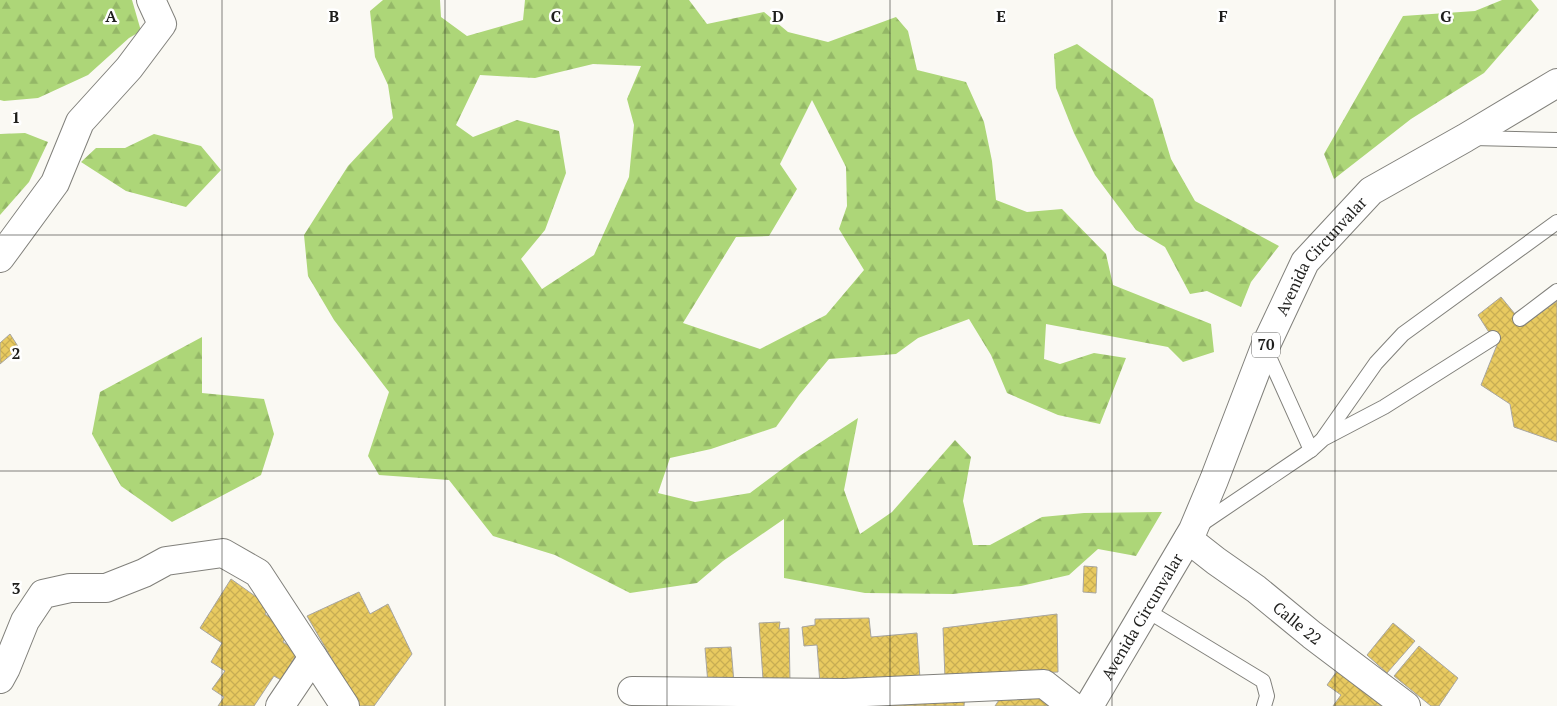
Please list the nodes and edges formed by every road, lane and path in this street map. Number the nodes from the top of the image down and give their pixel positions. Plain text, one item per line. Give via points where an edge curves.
1 (151, 0) edge
2 (1557, 84) edge
3 (1465, 138) junction
4 (1557, 140) edge
5 (1557, 222) edge
6 (0, 258) edge
7 (1557, 291) edge
8 (1520, 319) dead end
9 (1493, 338) dead end
10 (1265, 347) junction
11 (1323, 440) junction
12 (1310, 450) junction
13 (1190, 534) junction
14 (1146, 610) junction
15 (313, 657) junction
16 (0, 679) edge
17 (632, 691) dead end
18 (282, 705) edge
19 (345, 706) edge
20 (1072, 706) edge
21 (1089, 706) edge
22 (1264, 706) edge
23 (1406, 706) edge

1 - 6 street via 162,24 80,122 55,183
2 - 3 street, Avenida Circunvalar / 70
3 - 4 lane
3 - 10 street, Avenida Circunvalar / 70 via 1371,190 1305,262
5 - 11 lane via 1403,334 1376,363
7 - 8 lane
9 - 11 lane via 1384,407
10 - 12 lane
10 - 13 street, Avenida Circunvalar / 70
11 - 12 lane
12 - 13 lane
13 - 14 street, Avenida Circunvalar / 70
13 - 23 street, Calle 22 via 1216,561
14 - 21 street, Avenida Circunvalar / 70
14 - 22 lane via 1263,681
15 - 16 street via 258,573 223,553 166,561 144,574 106,588 70,588 43,594 25,621
15 - 18 street
15 - 19 street
17 - 20 street via 844,693 1044,684

